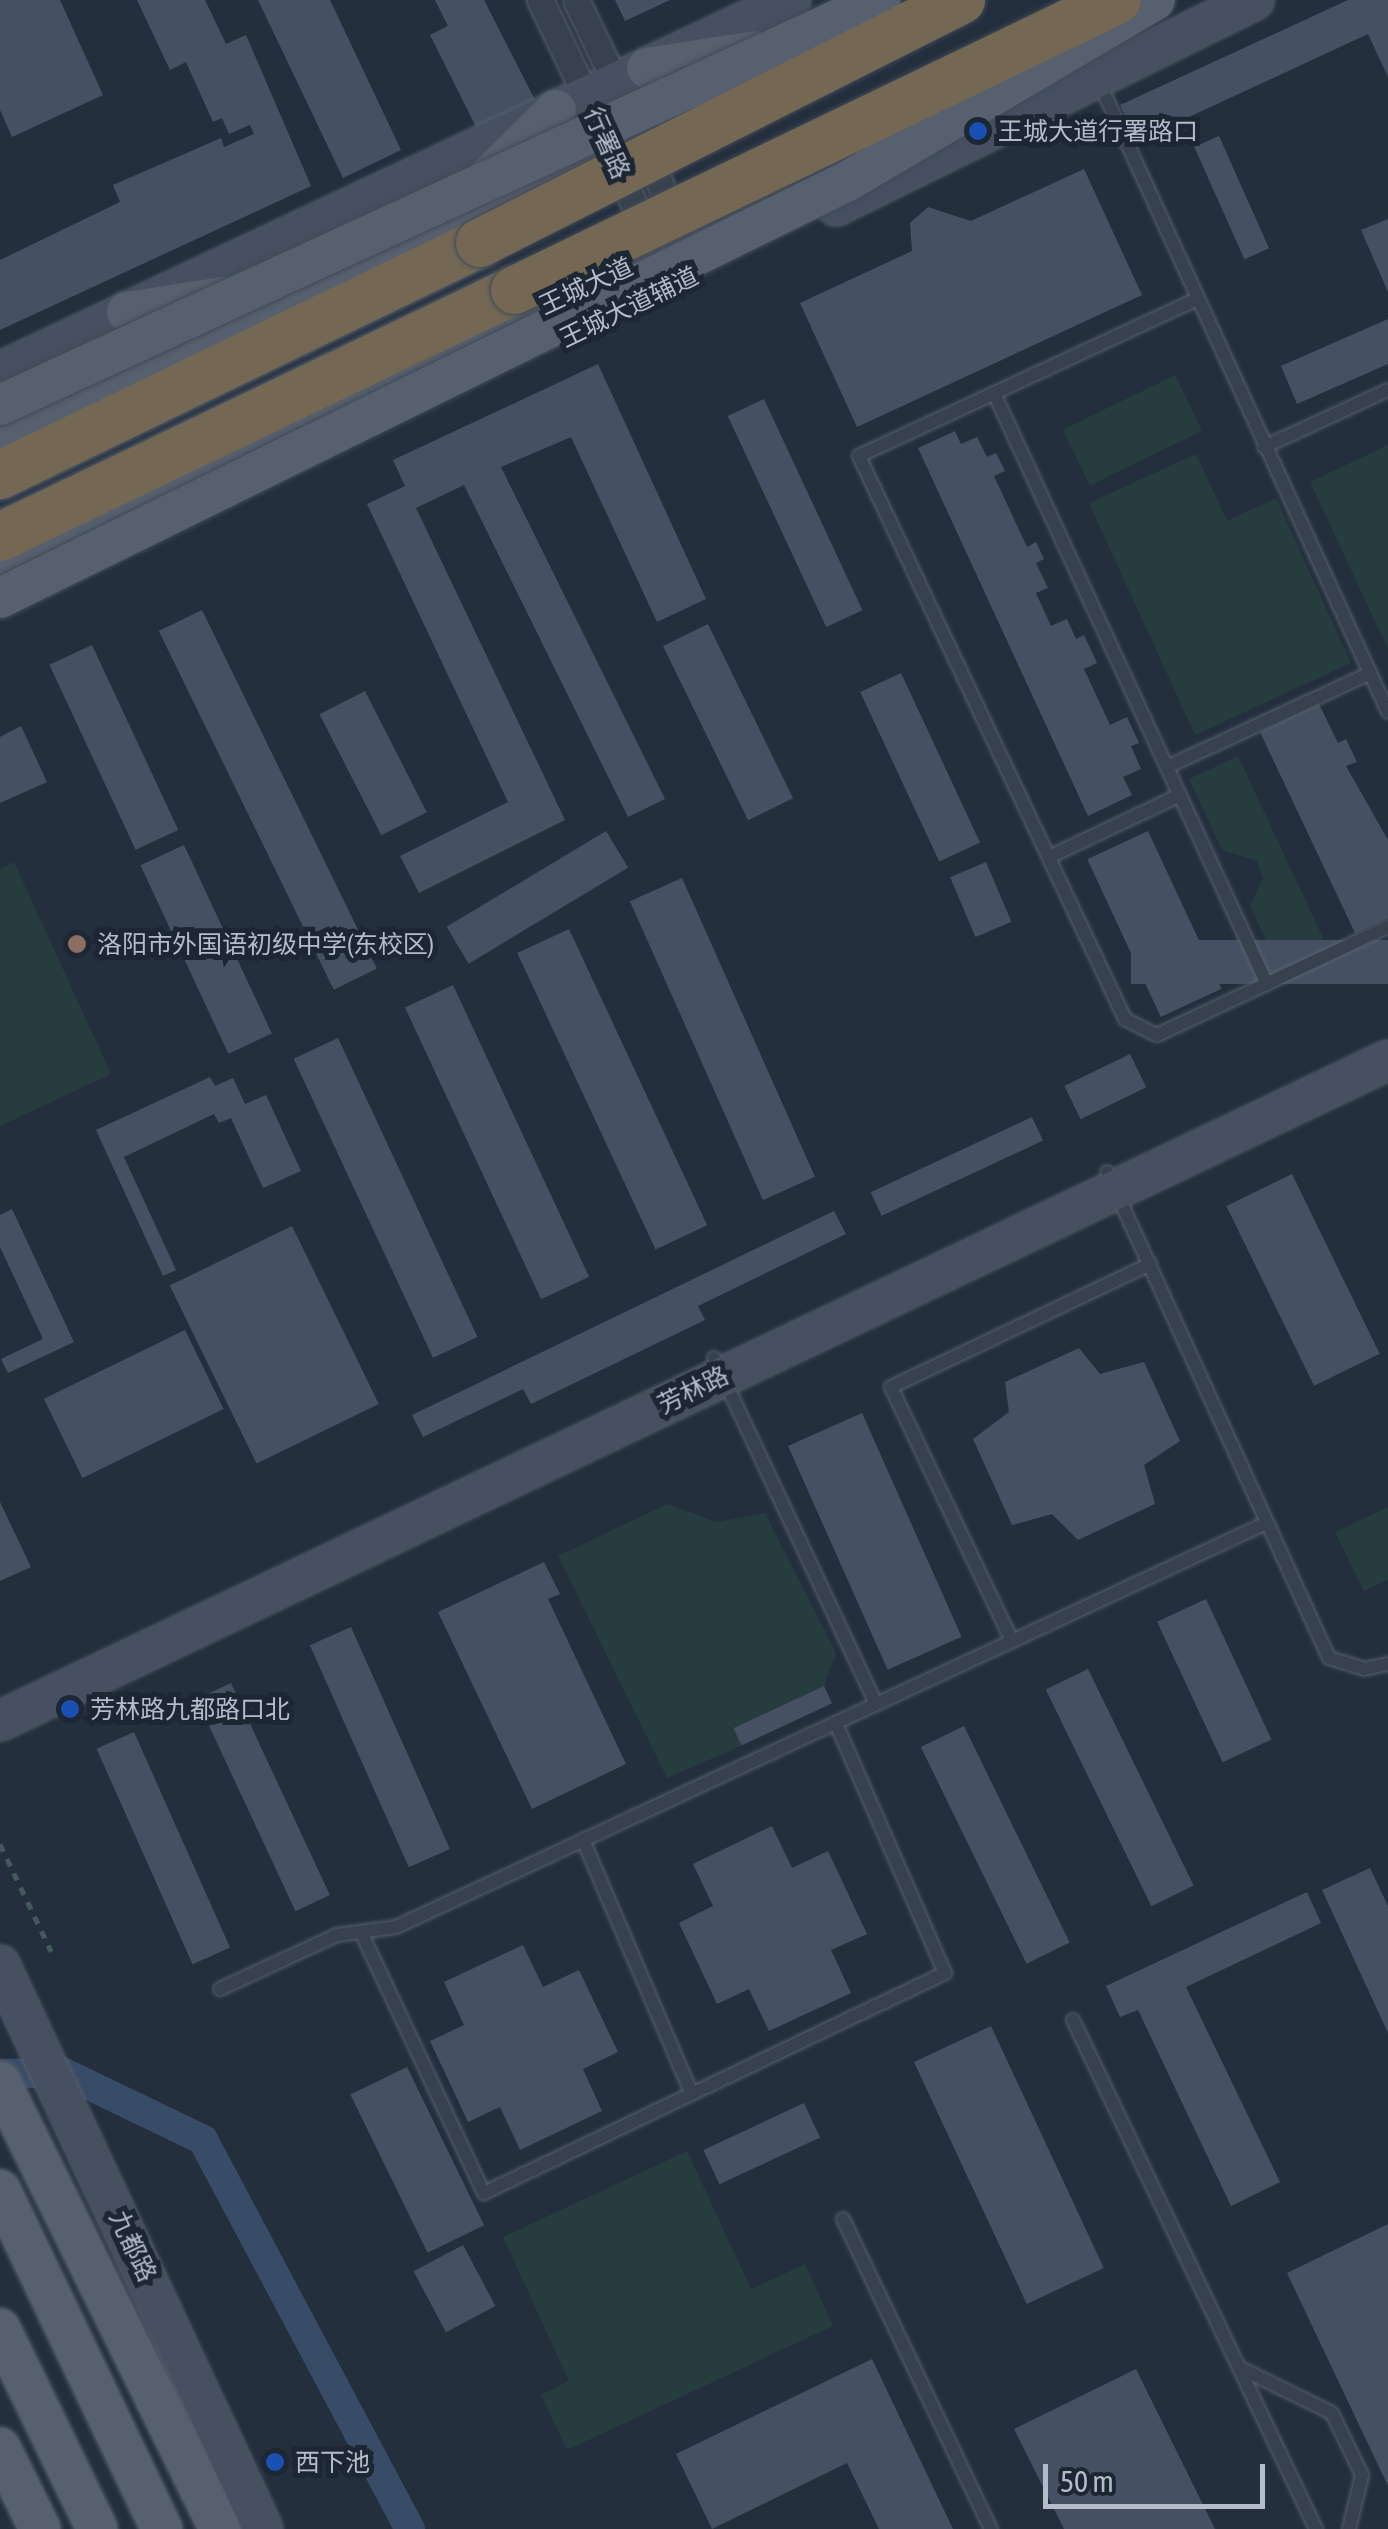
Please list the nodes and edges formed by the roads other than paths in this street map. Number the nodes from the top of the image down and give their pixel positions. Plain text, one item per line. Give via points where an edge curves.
1 (540, 0) edge
2 (576, 0) edge
3 (791, 0) edge
4 (880, 0) edge
5 (905, 0) edge
6 (961, 0) edge
7 (1116, 0) edge
8 (1155, 0) edge
9 (1168, 0) edge
10 (1254, 0) edge
11 (818, 42) junction
12 (1098, 80) junction
13 (601, 89) junction
14 (625, 139) junction
15 (427, 237) junction
16 (676, 264) junction
17 (341, 278) junction
18 (1195, 300) junction
19 (127, 312) junction
20 (0, 372) edge
21 (1388, 390) edge
22 (994, 393) junction
23 (0, 405) edge
24 (0, 442) edge
25 (1264, 446) junction
26 (0, 475) edge
27 (0, 536) edge
28 (0, 564) edge
29 (0, 598) edge
30 (0, 607) edge
31 (1370, 672) junction
32 (1388, 712) edge
33 (1167, 766) junction
34 (1180, 795) junction
35 (1049, 858) junction
36 (1388, 927) edge
37 (1267, 984) junction
38 (1388, 1038) edge
39 (1388, 1060) edge
40 (1112, 1180) junction
41 (1150, 1264) junction
42 (719, 1367) junction
43 (1264, 1524) junction
44 (1012, 1641) junction
45 (1388, 1664) edge
46 (0, 1700) edge
47 (876, 1704) junction
48 (0, 1722) edge
49 (836, 1723) junction
50 (582, 1840) junction
51 (361, 1932) junction
52 (8, 1982) edge
53 (220, 1989) dead end
54 (1072, 2020) dead end
55 (0, 2082) edge
56 (692, 2094) junction
57 (0, 2190) edge
58 (843, 2219) dead end
59 (0, 2329) edge
60 (1238, 2367) junction
61 (0, 2448) edge
62 (216, 2522) edge
63 (40, 2529) edge
64 (97, 2529) edge
65 (162, 2529) edge
66 (264, 2529) edge
67 (990, 2529) edge
68 (1316, 2529) edge
69 (1349, 2529) edge

1 - 13 street, 行署路
2 - 13 street, 行署路
3 - 13 main road
4 - 23 main road, bridge
5 - 11 main road
6 - 26 highway, bridge via 656,161
7 - 27 highway, 王城大道, bridge
8 - 29 main road, bridge via 848,182
9 - 16 main road, 王城大道
10 - 12 main road, 王城大道辅道
11 - 13 main road
11 - 14 main road
12 - 16 main road, 王城大道辅道
12 - 18 lane
13 - 14 street, 行署路
13 - 15 main road
13 - 19 main road
14 - 15 main road
14 - 16 street, 行署路
15 - 17 main road
16 - 28 main road, 王城大道
16 - 30 main road, 王城大道辅道
17 - 19 main road
17 - 24 main road
18 - 22 lane
18 - 25 lane
19 - 20 main road
21 - 25 lane
22 - 33 lane
22 - 35 lane via 859,456
25 - 31 lane
31 - 32 lane
31 - 33 lane
33 - 34 lane
34 - 35 lane
34 - 37 lane
35 - 37 lane via 1125,1019 1157,1035
36 - 37 lane
38 - 40 main road, 芳林路
39 - 40 main road, 芳林路
40 - 41 lane
40 - 42 main road, 芳林路
41 - 43 lane
41 - 44 lane via 891,1387
42 - 46 main road, 芳林路
42 - 47 lane
42 - 48 main road, 芳林路
43 - 44 lane
43 - 45 lane via 1329,1658 1364,1669
44 - 47 lane
47 - 49 lane
49 - 50 lane
49 - 56 lane via 945,1973
50 - 51 lane via 396,1927
50 - 56 lane
51 - 53 lane
51 - 56 lane via 484,2193
52 - 66 main road, 九都路
54 - 60 lane
55 - 62 main road
57 - 65 main road
58 - 67 lane
59 - 64 main road
60 - 68 lane
60 - 69 lane via 1332,2412 1362,2475
61 - 63 main road

